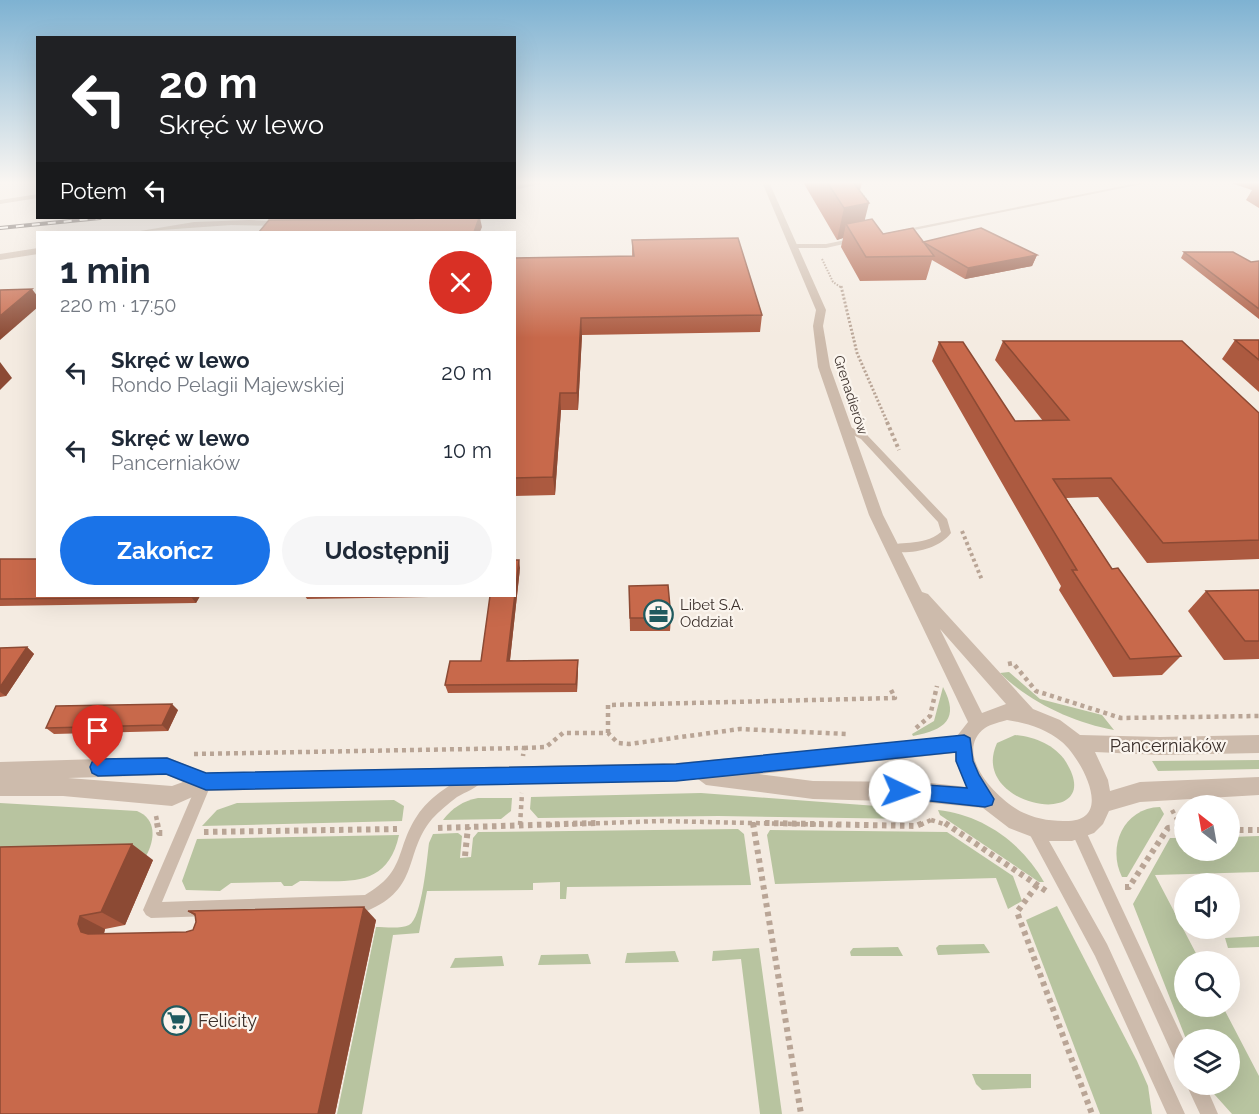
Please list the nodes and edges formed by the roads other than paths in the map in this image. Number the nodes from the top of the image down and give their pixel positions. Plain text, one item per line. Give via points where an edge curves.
1 (788, 234) edge
2 (887, 234) edge
3 (793, 246) junction
4 (36, 250) edge
5 (0, 257) edge
6 (846, 428) junction
7 (892, 548) junction
8 (909, 581) junction
9 (1026, 714) junction
10 (977, 722) junction
11 (964, 743) junction
12 (1077, 743) junction
13 (1259, 744) edge
14 (0, 771) edge
15 (676, 772) junction
16 (484, 775) junction
17 (206, 782) junction
18 (1259, 786) edge
19 (0, 787) edge
20 (985, 799) junction
21 (1101, 803) junction
22 (1035, 830) junction
23 (1078, 830) junction
24 (1174, 1040) edge
25 (1200, 1095) edge
26 (1176, 1114) edge
27 (1209, 1114) edge

1 - 3 street, Grenadierów
2 - 3 lane via 826,246
3 - 6 street, Grenadierów via 820,310 818,326 824,368
4 - 5 street
6 - 7 street, Grenadierów via 876,515
6 - 7 lane via 864,437 943,521 946,532 938,541
7 - 8 street, Grenadierów
8 - 9 street
8 - 10 street
9 - 10 street via 1007,712
9 - 12 street
10 - 11 street
11 - 15 street
11 - 20 street via 972,780
12 - 13 street, Pancerniaków
12 - 21 street via 1092,762 1100,783
14 - 17 street via 167,766
15 - 16 street
15 - 20 street via 813,789 922,792
16 - 17 street
16 - 17 lane via 447,797 426,817 398,880 391,889 367,903 151,910
17 - 19 street via 172,796 63,787
18 - 21 street via 1140,792
20 - 22 street via 1008,817
21 - 23 street via 1094,819
22 - 23 street via 1058,834
22 - 26 lane via 1101,950
23 - 24 lane
25 - 27 lane

